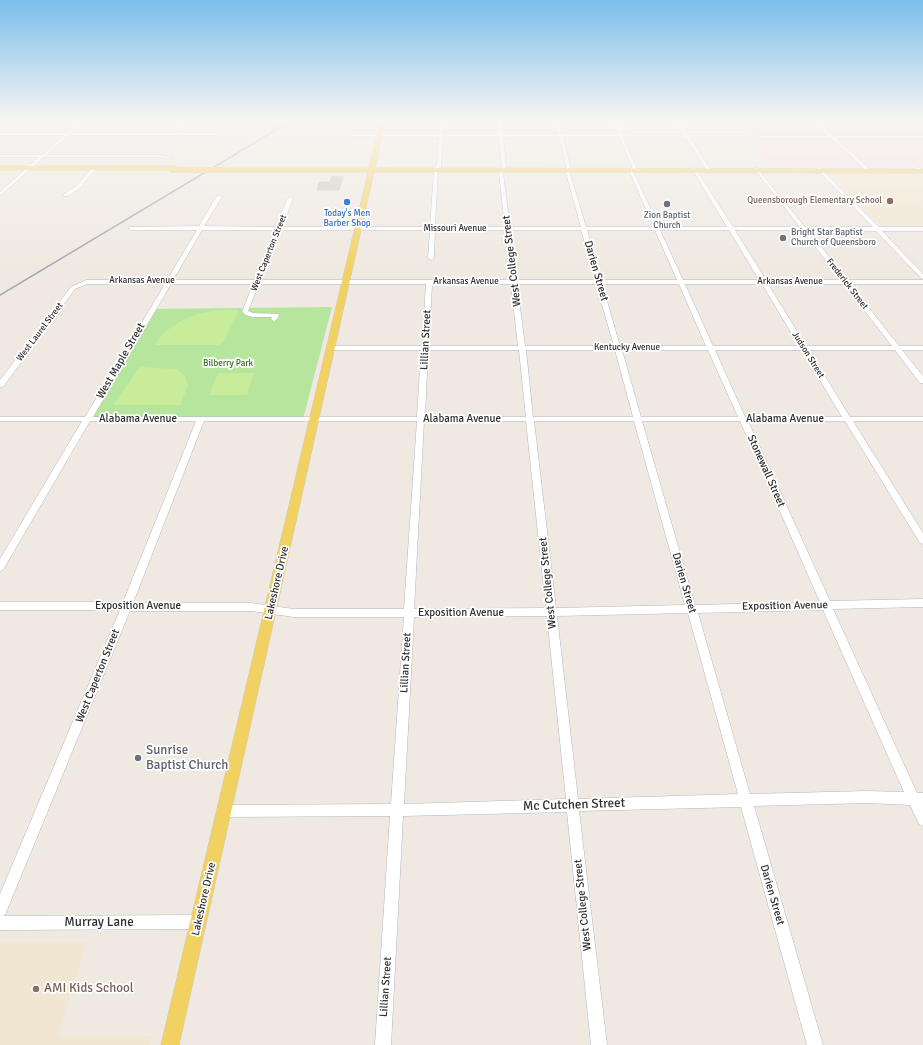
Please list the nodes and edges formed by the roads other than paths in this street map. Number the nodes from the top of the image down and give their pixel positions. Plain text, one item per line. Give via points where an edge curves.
1 (372, 169) edge
2 (436, 169) edge
3 (502, 169) edge
4 (568, 169) edge
5 (633, 169) edge
6 (694, 169) edge
7 (757, 169) edge
8 (17, 170) edge
9 (27, 170) edge
10 (93, 170) edge
11 (822, 170) edge
12 (909, 170) edge
13 (922, 170) edge
14 (0, 171) edge
15 (0, 195) edge
16 (66, 195) dead end
17 (219, 197) dead end
18 (290, 199) dead end
19 (131, 228) dead end
20 (199, 229) junction
21 (279, 229) junction
22 (358, 229) junction
23 (432, 229) junction
24 (508, 229) junction
25 (584, 229) junction
26 (658, 229) junction
27 (731, 229) junction
28 (804, 229) junction
29 (878, 229) junction
30 (923, 229) edge
31 (431, 258) dead end
32 (923, 277) edge
33 (168, 282) junction
34 (258, 282) junction
35 (346, 282) junction
36 (429, 282) junction
37 (514, 282) junction
38 (599, 282) junction
39 (681, 282) junction
40 (763, 282) junction
41 (846, 282) junction
42 (923, 282) edge
43 (82, 283) joint
44 (274, 319) dead end
45 (330, 348) junction
46 (426, 348) junction
47 (522, 348) junction
48 (618, 348) junction
49 (711, 348) junction
50 (804, 348) junction
51 (898, 348) junction
52 (923, 348) edge
53 (923, 381) edge
54 (0, 385) edge
55 (0, 419) edge
56 (87, 419) junction
57 (201, 419) junction
58 (314, 419) junction
59 (421, 419) junction
60 (529, 419) junction
61 (743, 419) junction
62 (848, 419) junction
63 (923, 419) edge
64 (638, 420) junction
65 (923, 541) edge
66 (0, 567) edge
67 (923, 603) edge
68 (826, 605) junction
69 (0, 606) edge
70 (127, 606) junction
71 (692, 609) junction
72 (271, 611) junction
73 (551, 612) junction
74 (409, 613) junction
75 (918, 799) edge
76 (746, 801) junction
77 (572, 806) junction
78 (397, 810) junction
79 (224, 811) junction
80 (923, 820) edge
81 (0, 910) edge
82 (199, 922) junction
83 (0, 924) edge
84 (170, 1045) edge
85 (383, 1045) edge
86 (598, 1045) edge
87 (815, 1045) edge

1 - 22 main road, Lakeshore Drive
2 - 23 street
3 - 24 street, West College Street
4 - 25 street, Darien Street
5 - 26 street, Stonewall Street via 632,173
6 - 27 street, Judson Street
7 - 28 street, Frederick Street
8 - 14 main road
9 - 15 street
10 - 16 street via 78,187
11 - 29 street
12 - 13 main road
17 - 20 street, West Maple Street
18 - 21 street, West Caperton Street
19 - 20 street, Missouri Avenue
20 - 21 street, Missouri Avenue
20 - 33 street, West Maple Street
21 - 22 street, Missouri Avenue
21 - 34 street, West Caperton Street
22 - 23 street, Missouri Avenue
22 - 35 main road, Lakeshore Drive
23 - 24 street, Missouri Avenue
23 - 31 street
24 - 25 street, Missouri Avenue
24 - 37 street, West College Street
25 - 26 street, Missouri Avenue
25 - 38 street, Darien Street
26 - 27 street, Missouri Avenue
26 - 39 street, Stonewall Street
27 - 28 street, Missouri Avenue
27 - 40 street, Judson Street
28 - 29 street, Missouri Avenue
28 - 41 street, Frederick Street
29 - 30 street, Missouri Avenue
29 - 32 street
33 - 34 street, Arkansas Avenue
33 - 43 street, Arkansas Avenue
33 - 56 street, West Maple Street
34 - 35 street, Arkansas Avenue
34 - 44 street, West Caperton Street via 245,312 276,315
35 - 36 street, Arkansas Avenue
35 - 45 main road, Lakeshore Drive
36 - 37 street, Arkansas Avenue
36 - 46 street, Lillian Street
37 - 38 street, Arkansas Avenue
37 - 47 street, West College Street
38 - 39 street, Arkansas Avenue
38 - 48 street, Darien Street
39 - 40 street, Arkansas Avenue
39 - 49 street, Stonewall Street
40 - 41 street, Arkansas Avenue
40 - 50 street, Judson Street
41 - 42 street, Arkansas Avenue
41 - 51 street, Frederick Street
43 - 54 street, West Laurel Street via 73,288
45 - 46 street, Kentucky Avenue
45 - 58 main road, Lakeshore Drive
46 - 47 street, Kentucky Avenue
46 - 59 street, Lillian Street
47 - 48 street, Kentucky Avenue
47 - 60 street, West College Street
48 - 49 street, Kentucky Avenue
48 - 64 street, Darien Street
49 - 50 street, Kentucky Avenue
49 - 61 street, Stonewall Street
50 - 51 street, Kentucky Avenue
50 - 62 street, Judson Street
51 - 52 street, Kentucky Avenue
51 - 53 street, Frederick Street
55 - 56 street, Alabama Avenue
56 - 57 street, Alabama Avenue
56 - 66 street, West Maple Street
57 - 58 street, Alabama Avenue
57 - 70 street, West Caperton Street
58 - 59 street, Alabama Avenue
58 - 72 main road, Lakeshore Drive
59 - 60 street, Alabama Avenue
59 - 74 street, Lillian Street
60 - 64 street, Alabama Avenue
60 - 73 street, West College Street
61 - 62 street, Alabama Avenue
61 - 64 street, Alabama Avenue
61 - 68 street, Stonewall Street
62 - 63 street, Alabama Avenue
62 - 65 street, Judson Street
64 - 71 street, Darien Street
67 - 68 street, Exposition Avenue
68 - 71 street, Exposition Avenue
68 - 75 street, Stonewall Street
69 - 70 street, Exposition Avenue
70 - 72 street, Exposition Avenue via 251,607
70 - 81 street, West Caperton Street
71 - 73 street, Exposition Avenue
71 - 76 street, Darien Street
72 - 74 street, Exposition Avenue
72 - 79 main road, Lakeshore Drive
73 - 74 street, Exposition Avenue
73 - 77 street, West College Street
74 - 78 street, Lillian Street
75 - 76 street, Mc Cutchen Street via 866,797
75 - 80 street, Stonewall Street
76 - 77 street, Mc Cutchen Street
76 - 87 street, Darien Street
77 - 78 street, Mc Cutchen Street
77 - 86 street, West College Street
78 - 79 street, Mc Cutchen Street
78 - 85 street, Lillian Street
79 - 82 main road, Lakeshore Drive
82 - 83 street, Murray Lane
82 - 84 main road, Lakeshore Drive

